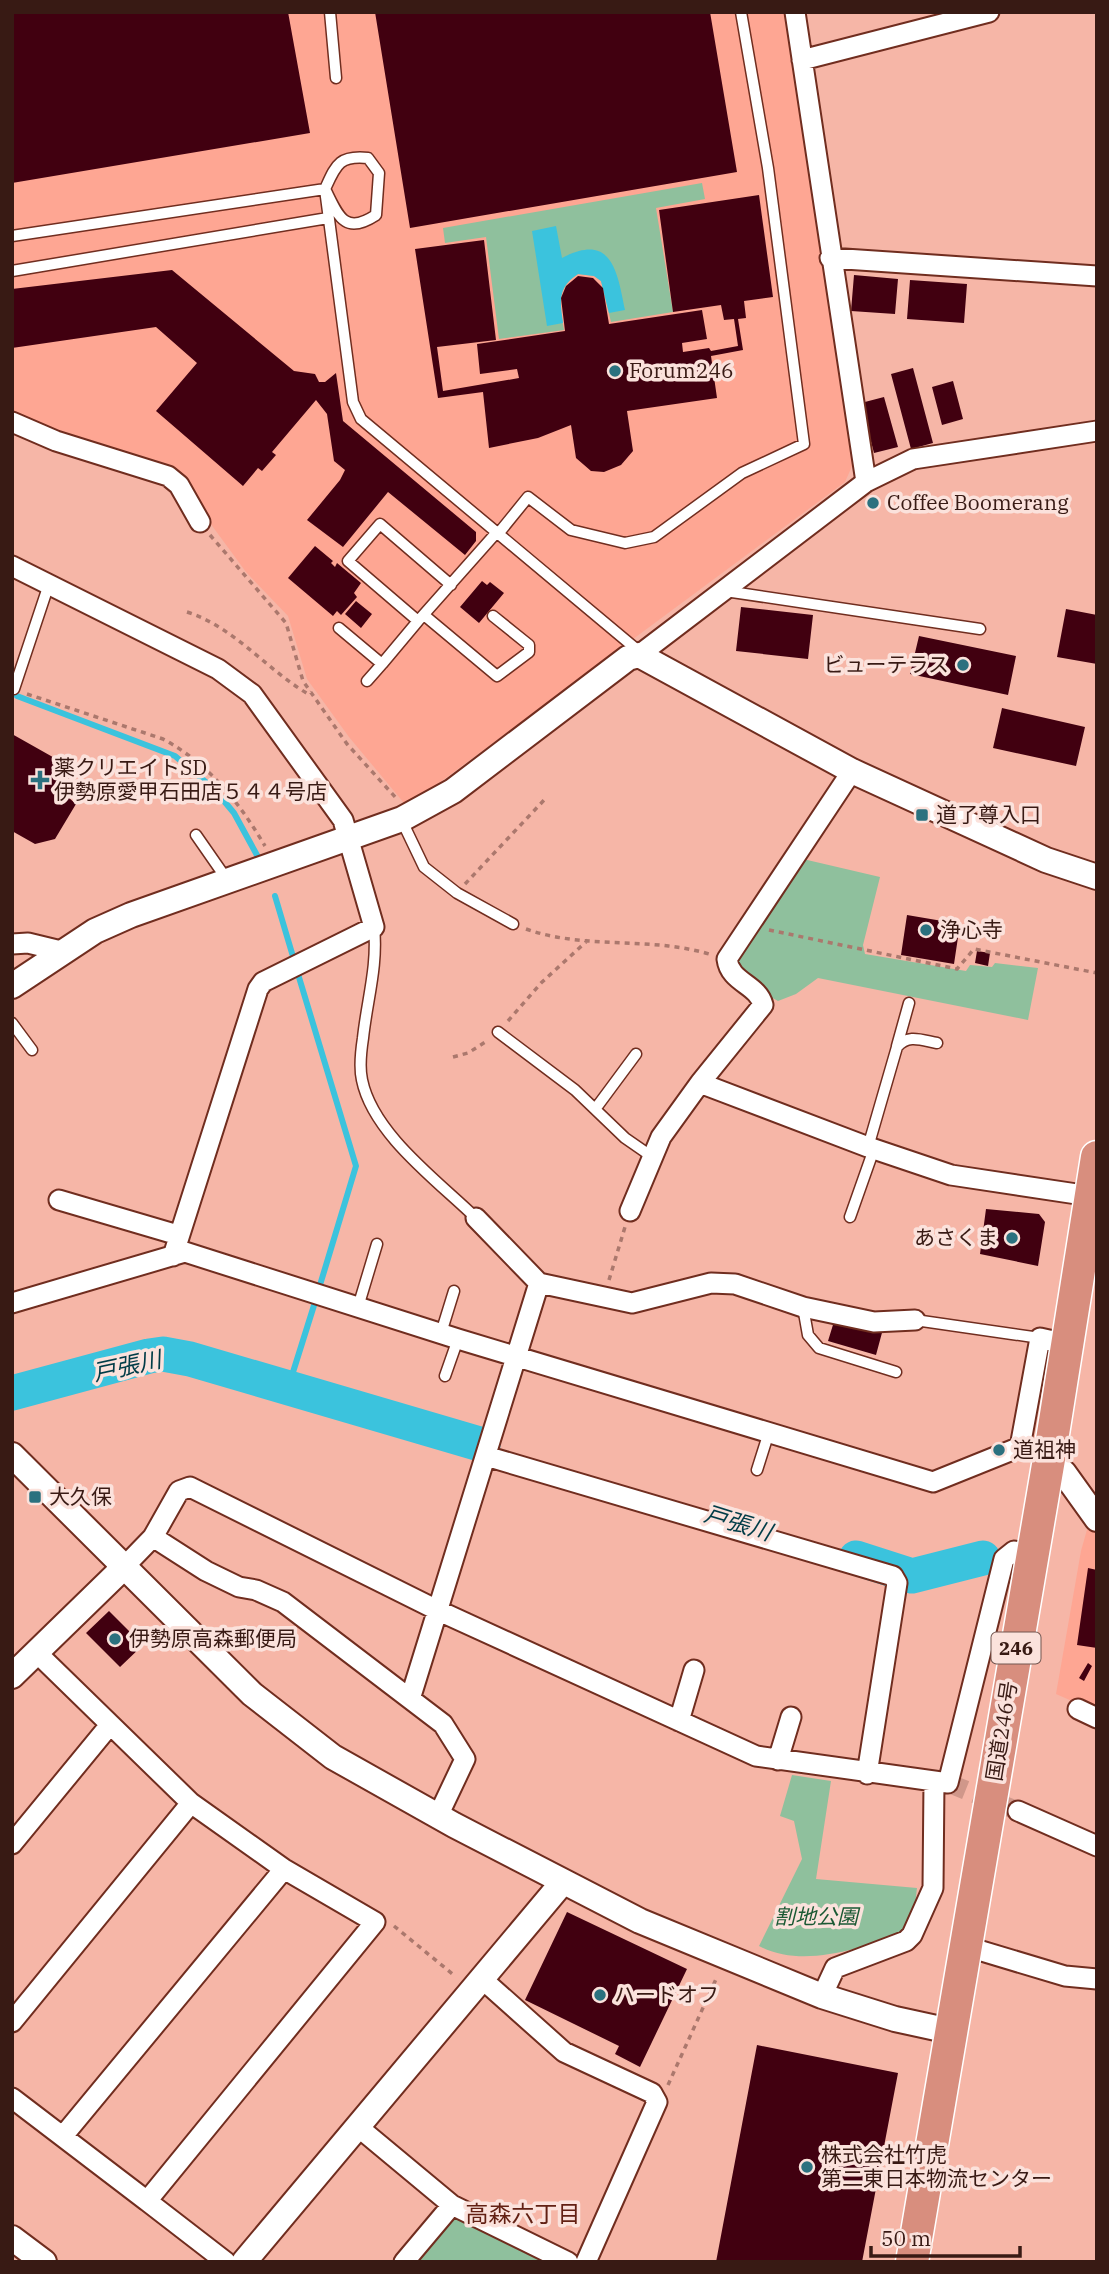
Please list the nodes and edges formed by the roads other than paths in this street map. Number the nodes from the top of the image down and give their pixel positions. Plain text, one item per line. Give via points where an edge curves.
1 (330, 12) edge
2 (741, 12) edge
3 (795, 12) edge
4 (989, 12) edge
5 (803, 60) junction
6 (337, 78) dead end
7 (325, 189) junction
8 (328, 218) junction
9 (12, 236) edge
10 (830, 258) junction
11 (12, 271) edge
12 (1097, 276) edge
13 (12, 422) edge
14 (1097, 431) edge
15 (866, 482) junction
16 (200, 522) road end
17 (498, 533) junction
18 (12, 566) edge
19 (49, 584) junction
20 (451, 585) junction
21 (721, 590) junction
22 (493, 616) dead end
23 (421, 618) junction
24 (339, 628) dead end
25 (980, 629) dead end
26 (640, 654) junction
27 (382, 664) junction
28 (367, 681) dead end
29 (14, 690) road end
30 (852, 771) junction
31 (406, 817) junction
32 (196, 835) dead end
33 (351, 839) junction
34 (1097, 877) edge
35 (229, 882) junction
36 (513, 924) road end
37 (374, 927) junction
38 (12, 944) edge
39 (61, 951) junction
40 (12, 986) edge
41 (909, 1003) dead end
42 (12, 1023) edge
43 (498, 1032) road end
44 (937, 1043) dead end
45 (897, 1047) junction
46 (32, 1050) dead end
47 (636, 1054) dead end
48 (700, 1083) junction
49 (596, 1108) junction
50 (871, 1148) junction
51 (651, 1156) junction
52 (1097, 1157) edge
53 (1090, 1196) junction
54 (59, 1199) dead end
55 (630, 1211) road end
56 (850, 1217) dead end
57 (476, 1218) joint
58 (178, 1236) junction
59 (377, 1244) dead end
60 (173, 1256) junction
61 (539, 1283) junction
62 (1087, 1284) edge
63 (454, 1291) dead end
64 (12, 1303) edge
65 (358, 1307) junction
66 (803, 1307) junction
67 (915, 1320) joint
68 (449, 1336) junction
69 (1054, 1341) junction
70 (514, 1355) junction
71 (896, 1372) dead end
72 (445, 1376) dead end
73 (769, 1432) junction
74 (488, 1449) junction
75 (1049, 1459) junction
76 (16, 1468) edge
77 (757, 1470) dead end
78 (1097, 1519) edge
79 (153, 1537) junction
80 (1031, 1555) junction
81 (123, 1567) junction
82 (437, 1609) junction
83 (36, 1652) junction
84 (694, 1670) dead end
85 (12, 1676) edge
86 (411, 1696) junction
87 (1078, 1709) dead end
88 (791, 1717) dead end
89 (1097, 1718) edge
90 (679, 1721) junction
91 (109, 1726) junction
92 (778, 1760) junction
93 (867, 1774) junction
94 (934, 1781) junction
95 (191, 1803) junction
96 (1017, 1811) tunnel mouth
97 (438, 1816) junction
98 (12, 1844) edge
99 (1097, 1846) edge
100 (284, 1869) junction
101 (562, 1883) junction
102 (965, 1946) junction
103 (1097, 1979) edge
104 (476, 1984) junction
105 (822, 1996) junction
106 (12, 2022) edge
107 (950, 2031) junction
108 (12, 2098) edge
109 (357, 2126) junction
110 (63, 2136) junction
111 (147, 2201) junction
112 (452, 2205) junction
113 (12, 2238) edge
114 (44, 2262) edge
115 (226, 2262) edge
116 (244, 2262) edge
117 (404, 2262) edge
118 (568, 2262) edge
119 (586, 2262) edge
120 (912, 2262) edge

1 - 6 lane
2 - 17 lane via 768,168 804,444 742,473 654,537 625,543 570,530 528,497
3 - 5 street
4 - 5 street
5 - 10 street
7 - 7 lane via 336,165 351,156 368,158 379,173 376,215 349,224 339,218
7 - 8 lane
7 - 9 lane
8 - 11 lane
8 - 17 lane via 352,402 361,419
10 - 12 street
10 - 15 street
13 - 16 street via 56,441 168,476 179,485
14 - 15 street via 913,459
15 - 21 street
17 - 20 lane
17 - 26 lane
18 - 19 street
19 - 29 lane
19 - 33 street via 235,679 252,694 336,810
20 - 23 lane
20 - 23 lane via 380,524 348,562
21 - 25 lane
21 - 26 street
22 - 23 lane via 529,645 529,652 497,676
23 - 27 lane
24 - 27 lane
26 - 30 street
26 - 31 street via 628,658 453,791
27 - 28 lane
30 - 34 street via 1046,860
30 - 48 street via 727,959 732,975 761,996 763,1005
31 - 33 street
31 - 36 lane via 424,867 457,893
32 - 35 lane
33 - 35 street
33 - 37 street
35 - 39 street via 131,915
37 - 57 lane via 376,953 361,1053 361,1078 368,1101 386,1130
37 - 58 street via 263,982 258,989
38 - 39 street
39 - 40 street
41 - 45 lane
42 - 46 lane
43 - 49 lane
44 - 45 lane via 911,1038
45 - 50 lane
47 - 49 lane
48 - 50 street
48 - 51 street
49 - 51 lane via 625,1138
50 - 53 street via 951,1175
50 - 56 lane
51 - 55 street
52 - 53 highway, 国道246号 / 246
53 - 62 highway, 国道246号 / 246
54 - 58 street
57 - 61 street
58 - 60 street
59 - 65 lane
60 - 64 street
60 - 65 street via 185,1252
61 - 66 street via 632,1303 711,1283 735,1284
61 - 70 street
62 - 69 highway, 国道246号 / 246
63 - 68 lane
65 - 68 street
66 - 67 street via 874,1322
66 - 71 lane via 808,1335 819,1348
67 - 69 lane
68 - 70 street
68 - 72 lane
69 - 73 street via 1020,1447 933,1482
69 - 75 highway, 国道246号 / 246
70 - 73 street
70 - 74 street
73 - 77 lane
74 - 82 street
74 - 93 street via 893,1576 897,1583
75 - 78 street
75 - 80 highway, 国道246号 / 246
76 - 81 street
79 - 81 street
79 - 82 street via 178,1491 190,1487
79 - 86 street via 206,1571 283,1602
80 - 94 street via 1014,1551 1004,1559 948,1783
80 - 102 highway, 国道246号 / 246
81 - 83 street
81 - 97 street via 270,1709 334,1757
82 - 86 street
82 - 90 street
83 - 85 street
83 - 91 street
84 - 90 street
86 - 97 street via 443,1724 464,1759
87 - 89 street
88 - 92 street
90 - 92 street via 756,1756
91 - 95 street
91 - 98 street
92 - 93 street
93 - 94 street
94 - 105 street via 933,1888 912,1936 835,1968
95 - 100 street
95 - 106 street
96 - 99 street
97 - 101 street
100 - 110 street
100 - 111 street via 375,1922
101 - 104 street
101 - 105 street
102 - 103 street via 1065,1976
102 - 107 highway, 国道246号 / 246
104 - 109 street
104 - 119 street via 564,2052 652,2093 657,2102
105 - 107 street
107 - 120 highway, 国道246号 / 246
108 - 110 street
109 - 112 street
109 - 116 street
110 - 111 street
111 - 115 street
112 - 117 street
112 - 118 street
113 - 114 street

